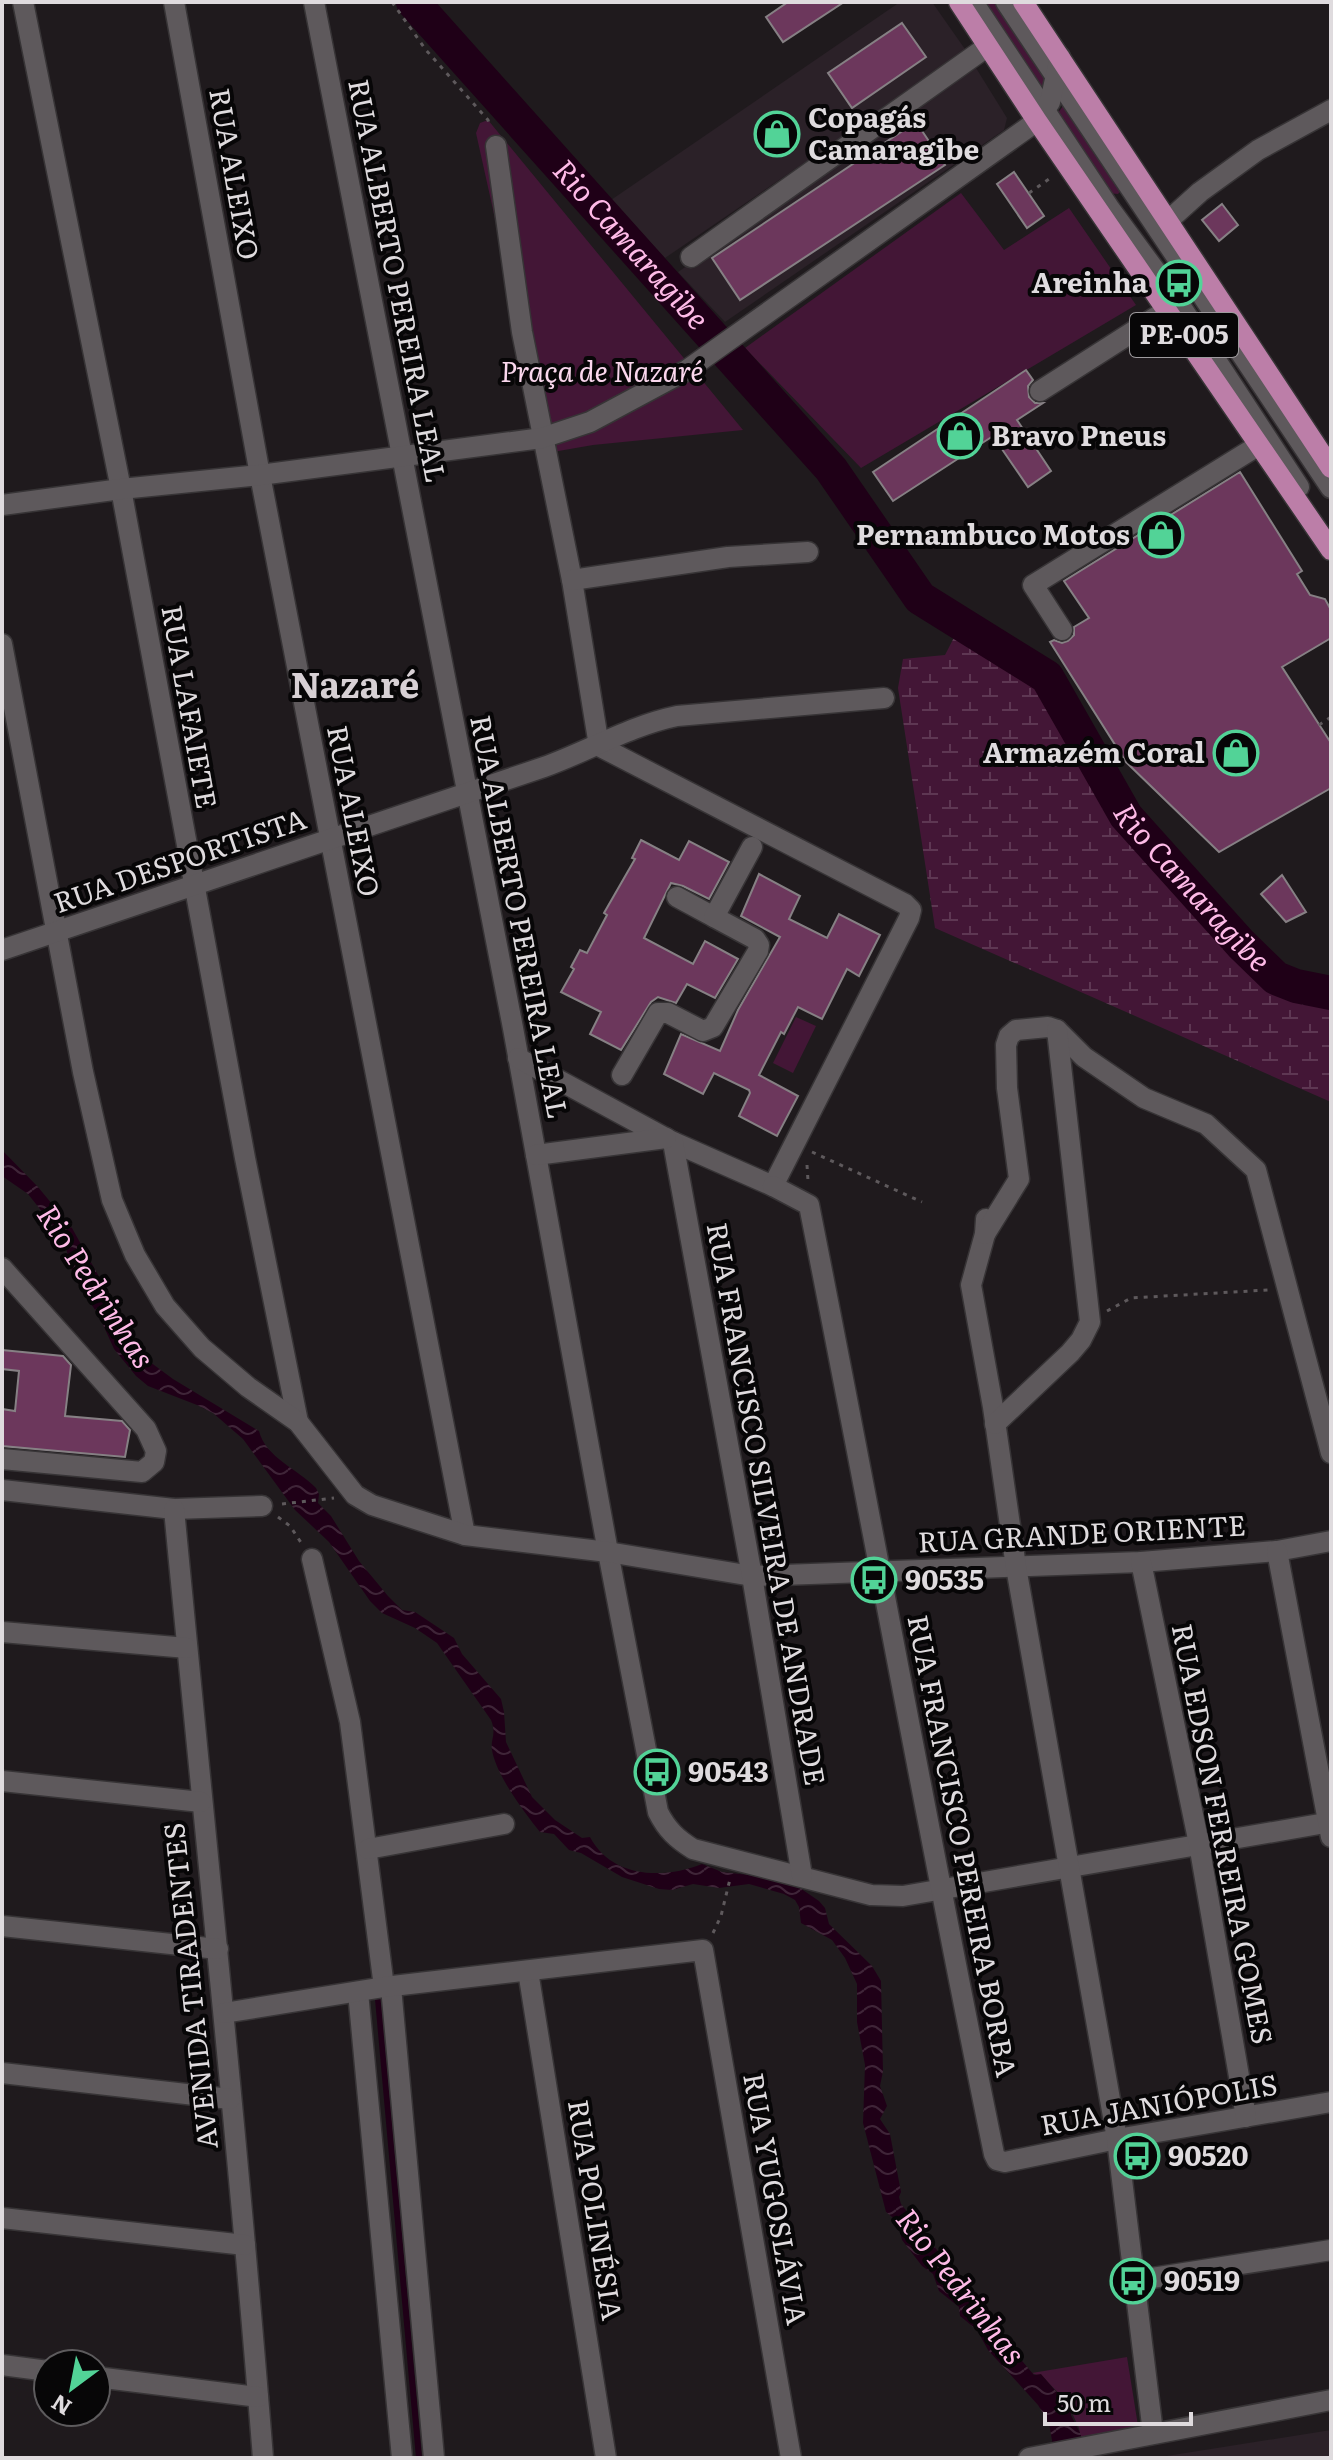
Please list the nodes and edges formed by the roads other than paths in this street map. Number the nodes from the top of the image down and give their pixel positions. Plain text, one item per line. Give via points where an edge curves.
1 (23, 2) edge
2 (174, 2) edge
3 (314, 2) edge
4 (959, 2) edge
5 (973, 2) edge
6 (1006, 2) edge
7 (1023, 2) edge
8 (988, 46) junction
9 (1058, 67) junction
10 (1331, 110) edge
11 (1041, 116) junction
12 (496, 146) road end
13 (1169, 220) junction
14 (691, 257) dead end
15 (1167, 310) junction
16 (1040, 391) dead end
17 (542, 438) junction
18 (1259, 445) junction
19 (402, 456) junction
20 (1331, 468) edge
21 (260, 475) junction
22 (1331, 488) edge
23 (121, 489) junction
24 (2, 505) edge
25 (1331, 533) edge
26 (1331, 550) edge
27 (808, 552) dead end
28 (572, 580) junction
29 (1062, 630) dead end
30 (2, 644) edge
31 (884, 698) dead end
32 (599, 746) junction
33 (466, 793) junction
34 (331, 840) junction
35 (752, 847) dead end
36 (194, 885) junction
37 (677, 897) dead end
38 (714, 917) junction
39 (56, 932) junction
40 (2, 950) edge
41 (1057, 1030) junction
42 (518, 1058) junction
43 (622, 1075) dead end
44 (670, 1140) junction
45 (536, 1155) junction
46 (773, 1186) junction
47 (2, 1268) edge
48 (298, 1422) junction
49 (995, 1424) junction
50 (1331, 1453) edge
51 (2, 1459) edge
52 (2, 1490) edge
53 (268, 1506) road end
54 (174, 1509) junction
55 (465, 1535) junction
56 (1331, 1541) edge
57 (1277, 1551) junction
58 (608, 1552) junction
59 (312, 1559) road end
60 (1141, 1562) junction
61 (1016, 1567) junction
62 (882, 1573) junction
63 (752, 1576) junction
64 (2, 1632) edge
65 (187, 1648) junction
66 (2, 1781) edge
67 (201, 1802) junction
68 (504, 1824) dead end
69 (1330, 1827) edge
70 (1199, 1844) junction
71 (368, 1849) junction
72 (1070, 1867) junction
73 (802, 1876) junction
74 (940, 1892) junction
75 (2, 1926) edge
76 (218, 1949) junction
77 (528, 1971) junction
78 (388, 1987) junction
79 (358, 1992) junction
80 (224, 2013) junction
81 (2, 2073) edge
82 (230, 2099) junction
83 (1331, 2102) edge
84 (1246, 2117) junction
85 (1117, 2139) junction
86 (997, 2160) joint
87 (2, 2218) edge
88 (245, 2245) junction
89 (1331, 2250) edge
90 (1133, 2281) junction
91 (2, 2365) edge
92 (32, 2369) edge
93 (112, 2379) edge
94 (258, 2397) junction
95 (1331, 2400) edge
96 (1153, 2433) junction
97 (1036, 2457) edge
98 (263, 2458) edge
99 (402, 2458) edge
100 (434, 2458) edge
101 (606, 2458) edge
102 (791, 2458) edge

1 - 23 street, RUA LAFAIETE
2 - 21 street, RUA ALEIXO
3 - 19 street, RUA ALBERTO PEREIRA LEAL
4 - 8 main road, PE-005
5 - 11 street
6 - 9 street
7 - 9 main road, PE-005
8 - 11 main road, PE-005
8 - 14 street
9 - 11 street
9 - 13 main road, PE-005
9 - 22 street
10 - 13 street via 1245,159
11 - 15 main road, PE-005
11 - 17 street via 687,370 590,422
11 - 25 street via 1174,296
12 - 17 street
13 - 20 main road, PE-005
15 - 16 street
15 - 18 main road, PE-005
17 - 19 street
17 - 28 street
18 - 26 main road, PE-005
18 - 29 street via 1033,585
19 - 21 street
19 - 33 street, RUA ALBERTO PEREIRA LEAL
21 - 23 street
21 - 34 street, RUA ALEIXO
23 - 24 street
23 - 36 street, RUA LAFAIETE
27 - 28 street via 650,566
28 - 32 street
30 - 39 street, RUA GRANDE ORIENTE
31 - 32 street, RUA DESPORTISTA via 677,716 647,722
32 - 33 street, RUA DESPORTISTA
32 - 46 street via 911,910
33 - 34 street, RUA DESPORTISTA
33 - 42 street, RUA ALBERTO PEREIRA LEAL via 521,1028
34 - 36 street, RUA DESPORTISTA
34 - 55 street, RUA ALEIXO
35 - 38 street
36 - 39 street, RUA DESPORTISTA
36 - 48 street, RUA LAFAIETE
37 - 38 street
38 - 43 street via 755,939 759,948 716,1024 703,1031 658,1013
39 - 40 street, RUA DESPORTISTA
39 - 48 street, RUA GRANDE ORIENTE via 112,1200 135,1255 165,1306 202,1348
41 - 49 street via 1090,1322 1076,1347
41 - 49 street via 1016,1030 1006,1045 1019,1179 986,1227 971,1285
41 - 50 street via 1084,1057 1144,1098 1206,1124 1256,1170
42 - 44 street
42 - 45 street, RUA ALBERTO PEREIRA LEAL
44 - 45 street
44 - 46 street
44 - 63 street, RUA FRANCISCO SILVEIRA DE ANDRADE
45 - 58 street, RUA ALBERTO PEREIRA LEAL
46 - 62 street, RUA FRANCISCO PEREIRA BORBA via 809,1205
47 - 51 street via 146,1429 156,1451 154,1462 142,1472
48 - 55 street, RUA GRANDE ORIENTE via 355,1495
49 - 61 street
52 - 54 street
53 - 54 street
54 - 65 street, AVENIDA TIRADENTES
55 - 58 street, RUA GRANDE ORIENTE
56 - 57 street, RUA GRANDE ORIENTE
57 - 60 street, RUA GRANDE ORIENTE
57 - 69 street
58 - 63 street, RUA GRANDE ORIENTE
58 - 73 street, RUA ALBERTO PEREIRA LEAL via 658,1812 676,1839 693,1849
59 - 71 street via 350,1722
60 - 61 street, RUA GRANDE ORIENTE
60 - 70 street, RUA EDSON FERREIRA GOMES
61 - 62 street, RUA GRANDE ORIENTE
61 - 72 street
62 - 63 street, RUA GRANDE ORIENTE
62 - 74 street, RUA FRANCISCO PEREIRA BORBA
63 - 73 street, RUA FRANCISCO SILVEIRA DE ANDRADE
64 - 65 street
65 - 67 street, AVENIDA TIRADENTES
66 - 67 street
67 - 76 street, AVENIDA TIRADENTES
68 - 71 street
69 - 70 street
70 - 72 street
70 - 84 street, RUA EDSON FERREIRA GOMES
71 - 78 street
72 - 74 street
72 - 85 street
73 - 74 street via 871,1895
74 - 86 street, RUA FRANCISCO PEREIRA BORBA
75 - 76 street
76 - 80 street, AVENIDA TIRADENTES
77 - 78 street
77 - 101 street, RUA POLINÉSIA
77 - 102 street, RUA YUGOSLÁVIA via 703,1950
78 - 79 street
78 - 100 street
79 - 80 street
79 - 99 street
80 - 82 street, AVENIDA TIRADENTES
81 - 82 street
82 - 88 street, AVENIDA TIRADENTES
83 - 84 street, RUA JANIÓPOLIS
84 - 85 street, RUA JANIÓPOLIS
85 - 86 street, RUA JANIÓPOLIS
85 - 90 street
87 - 88 street
88 - 94 street, AVENIDA TIRADENTES
89 - 90 street
90 - 96 street
91 - 92 street
93 - 94 street
94 - 98 street, AVENIDA TIRADENTES
95 - 96 street
96 - 97 street

